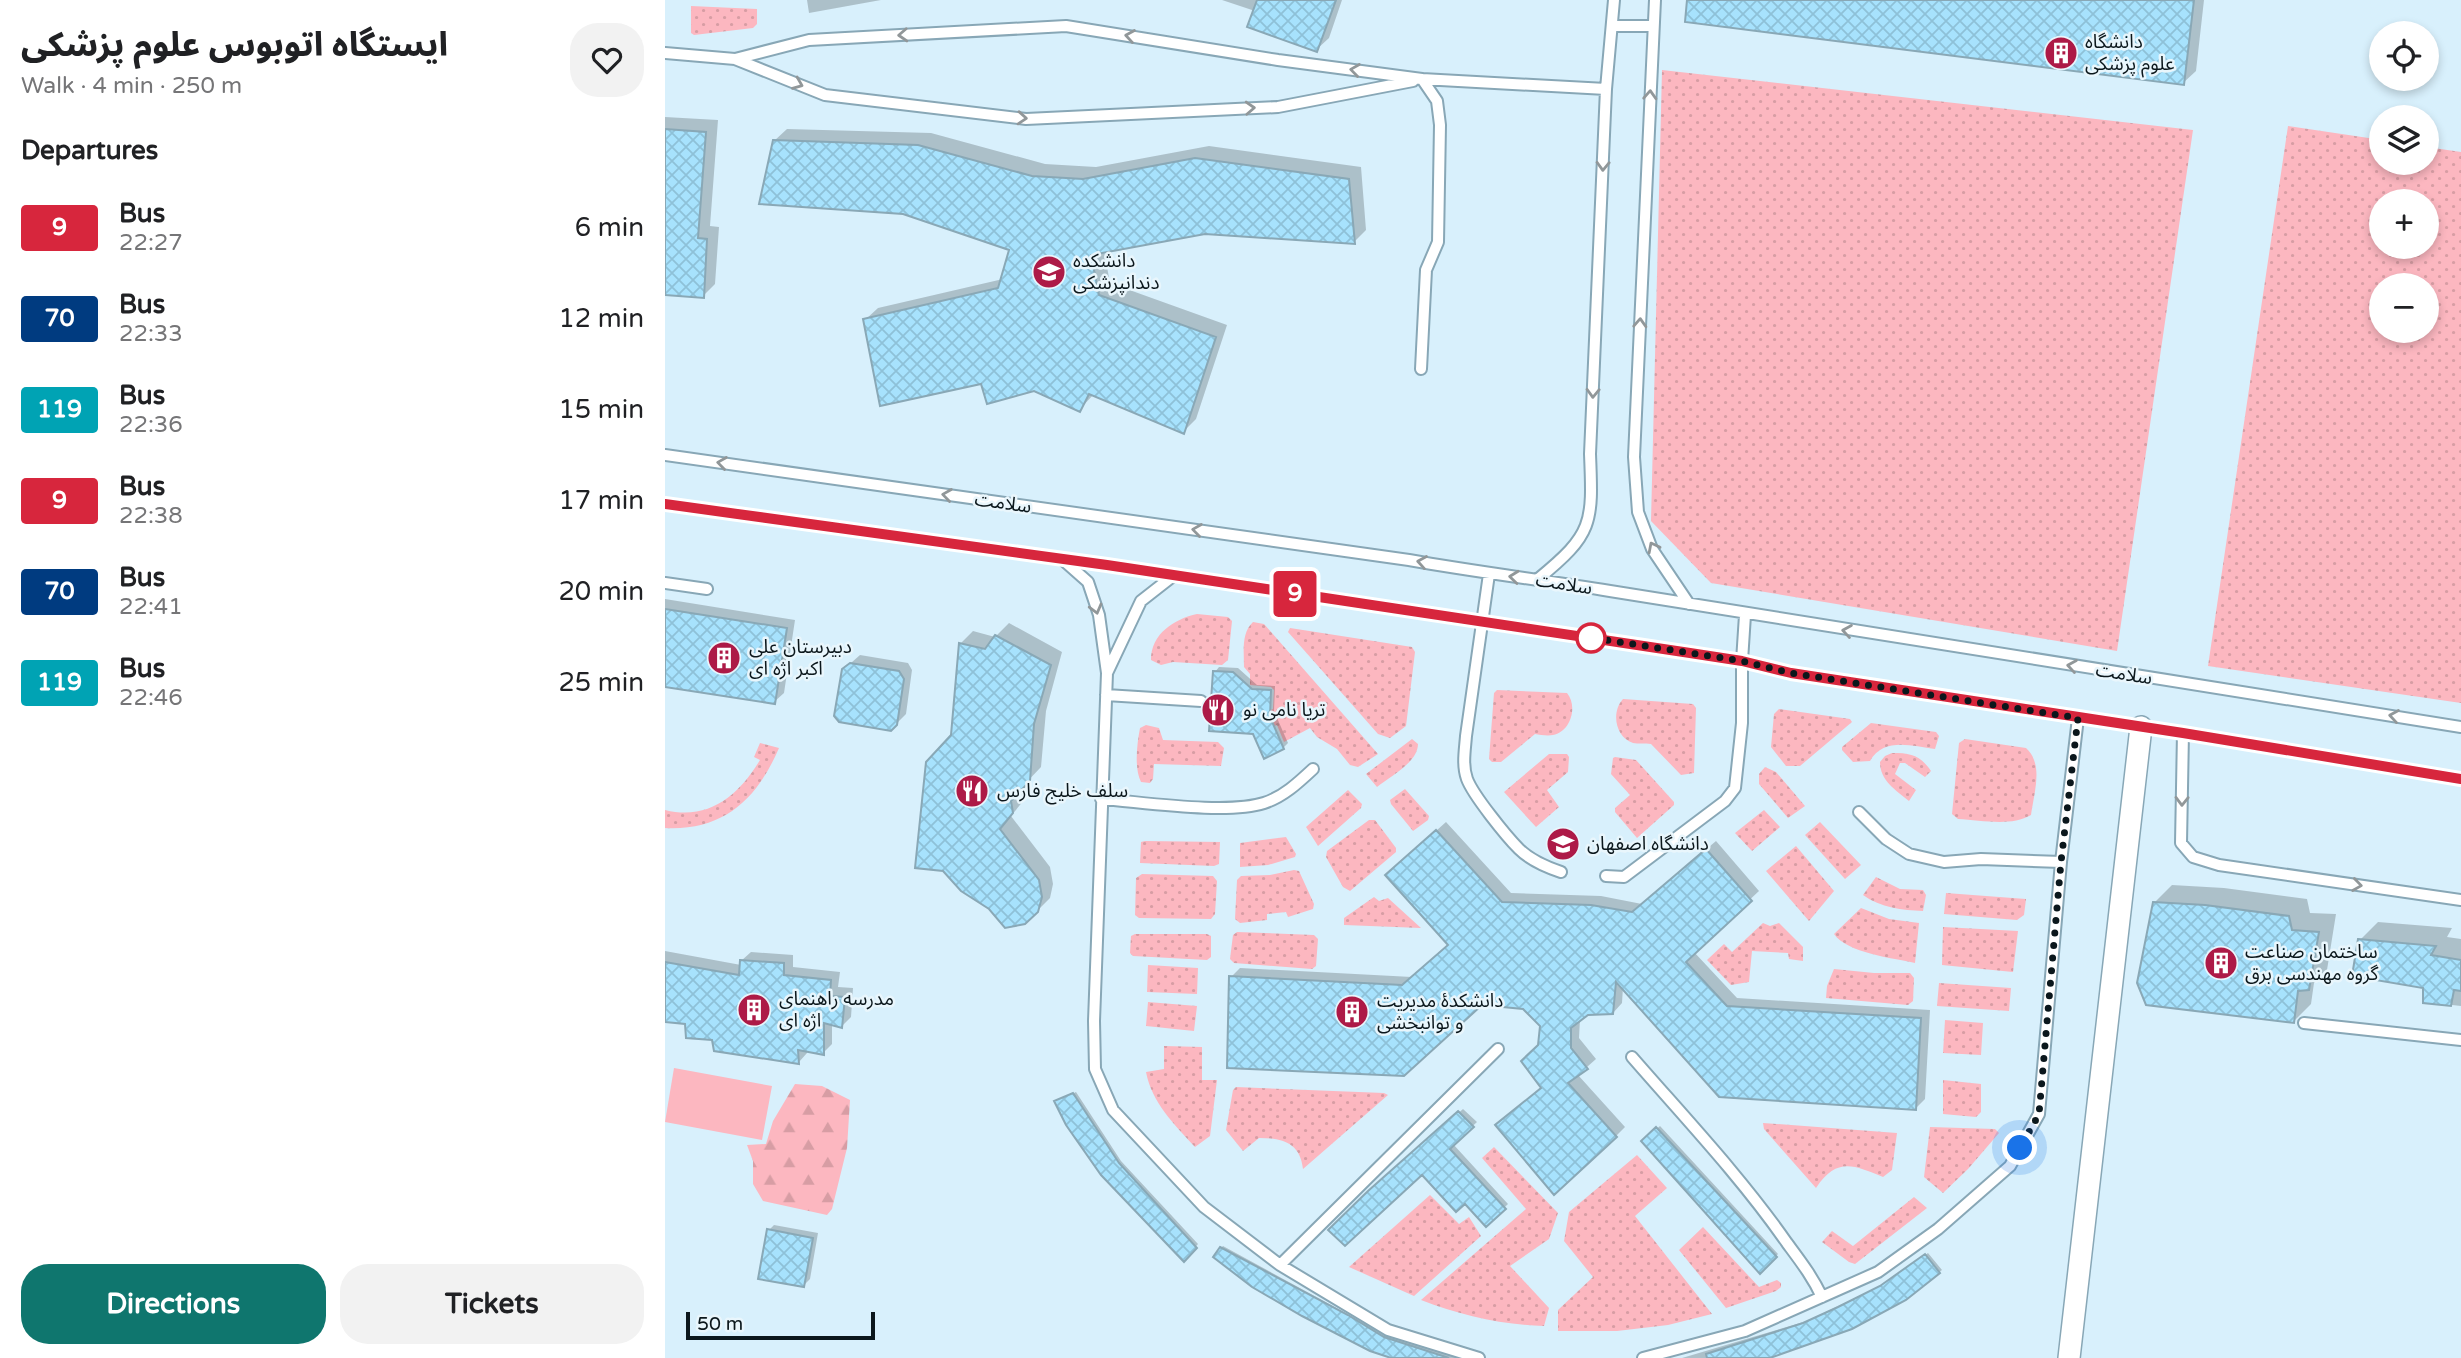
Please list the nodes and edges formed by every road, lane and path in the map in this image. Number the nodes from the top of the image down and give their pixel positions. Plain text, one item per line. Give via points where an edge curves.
1 (1614, 0) edge
2 (1655, 0) edge
3 (1612, 26) junction
4 (1653, 26) junction
5 (665, 53) edge
6 (735, 59) junction
7 (1422, 79) junction
8 (1606, 89) junction
9 (1421, 369) dead end
10 (665, 455) edge
11 (665, 504) edge
12 (1062, 559) junction
13 (1489, 574) junction
14 (1173, 576) junction
15 (1538, 579) junction
16 (665, 583) edge
17 (707, 589) dead end
18 (1689, 604) junction
19 (1745, 615) junction
20 (1483, 621) junction
21 (1742, 661) junction
22 (1107, 673) junction
23 (1106, 695) junction
24 (1201, 701) dead end
25 (2078, 718) junction
26 (2141, 727) junction
27 (2461, 727) edge
28 (2183, 733) junction
29 (1313, 769) dead end
30 (2461, 779) edge
31 (1101, 799) junction
32 (1859, 812) dead end
33 (2061, 862) junction
34 (1561, 872) dead end
35 (1606, 876) dead end
36 (2461, 900) edge
37 (2304, 1023) dead end
38 (2461, 1040) edge
39 (1499, 1049) dead end
40 (1632, 1057) dead end
41 (1280, 1265) junction
42 (1822, 1297) junction
43 (1479, 1358) edge
44 (1643, 1358) edge
45 (2069, 1358) edge

1 - 3 lane
2 - 4 lane
3 - 4 lane
3 - 8 lane
18 -> 4 lane via 1652,548 1638,512 1634,457
5 - 6 lane
7 -> 6 lane via 1066,26 809,40
6 -> 7 lane via 825,95 1026,119 1278,107
7 - 8 lane
7 - 9 lane via 1437,101 1440,137 1438,242 1426,270
8 -> 15 lane via 1590,454 1592,499 1587,530 1569,554
13 -> 10 lane, سلامت
11 - 12 lane
12 - 14 lane
12 -> 22 lane via 1088,582 1099,615
15 -> 13 lane, سلامت
13 - 20 lane
14 - 20 lane
14 - 22 lane via 1141,601
15 - 18 lane, سلامت
16 - 17 lane
18 - 19 lane, سلامت
19 - 21 lane
27 -> 19 lane, سلامت
20 - 21 lane
20 - 34 lane via 1466,736 1466,777 1519,849
21 - 25 lane via 1791,673
21 - 35 lane via 1735,788 1725,801 1624,877
22 - 23 lane
23 - 24 lane
23 - 31 lane
25 - 26 lane
25 - 33 lane
26 - 28 lane
26 - 45 street
28 - 30 lane
28 -> 36 lane via 2181,843 2193,857 2219,865
29 - 31 lane via 1290,790 1264,803 1184,806
31 - 41 lane via 1095,1069 1113,1110 1204,1207
32 - 33 lane via 1909,854 1944,862
33 - 42 lane via 2039,1114 2010,1166 1938,1228 1878,1272
37 - 38 lane
39 - 41 lane
40 - 42 lane via 1769,1217 1811,1274
41 - 43 lane via 1388,1330
42 - 44 lane via 1745,1331

